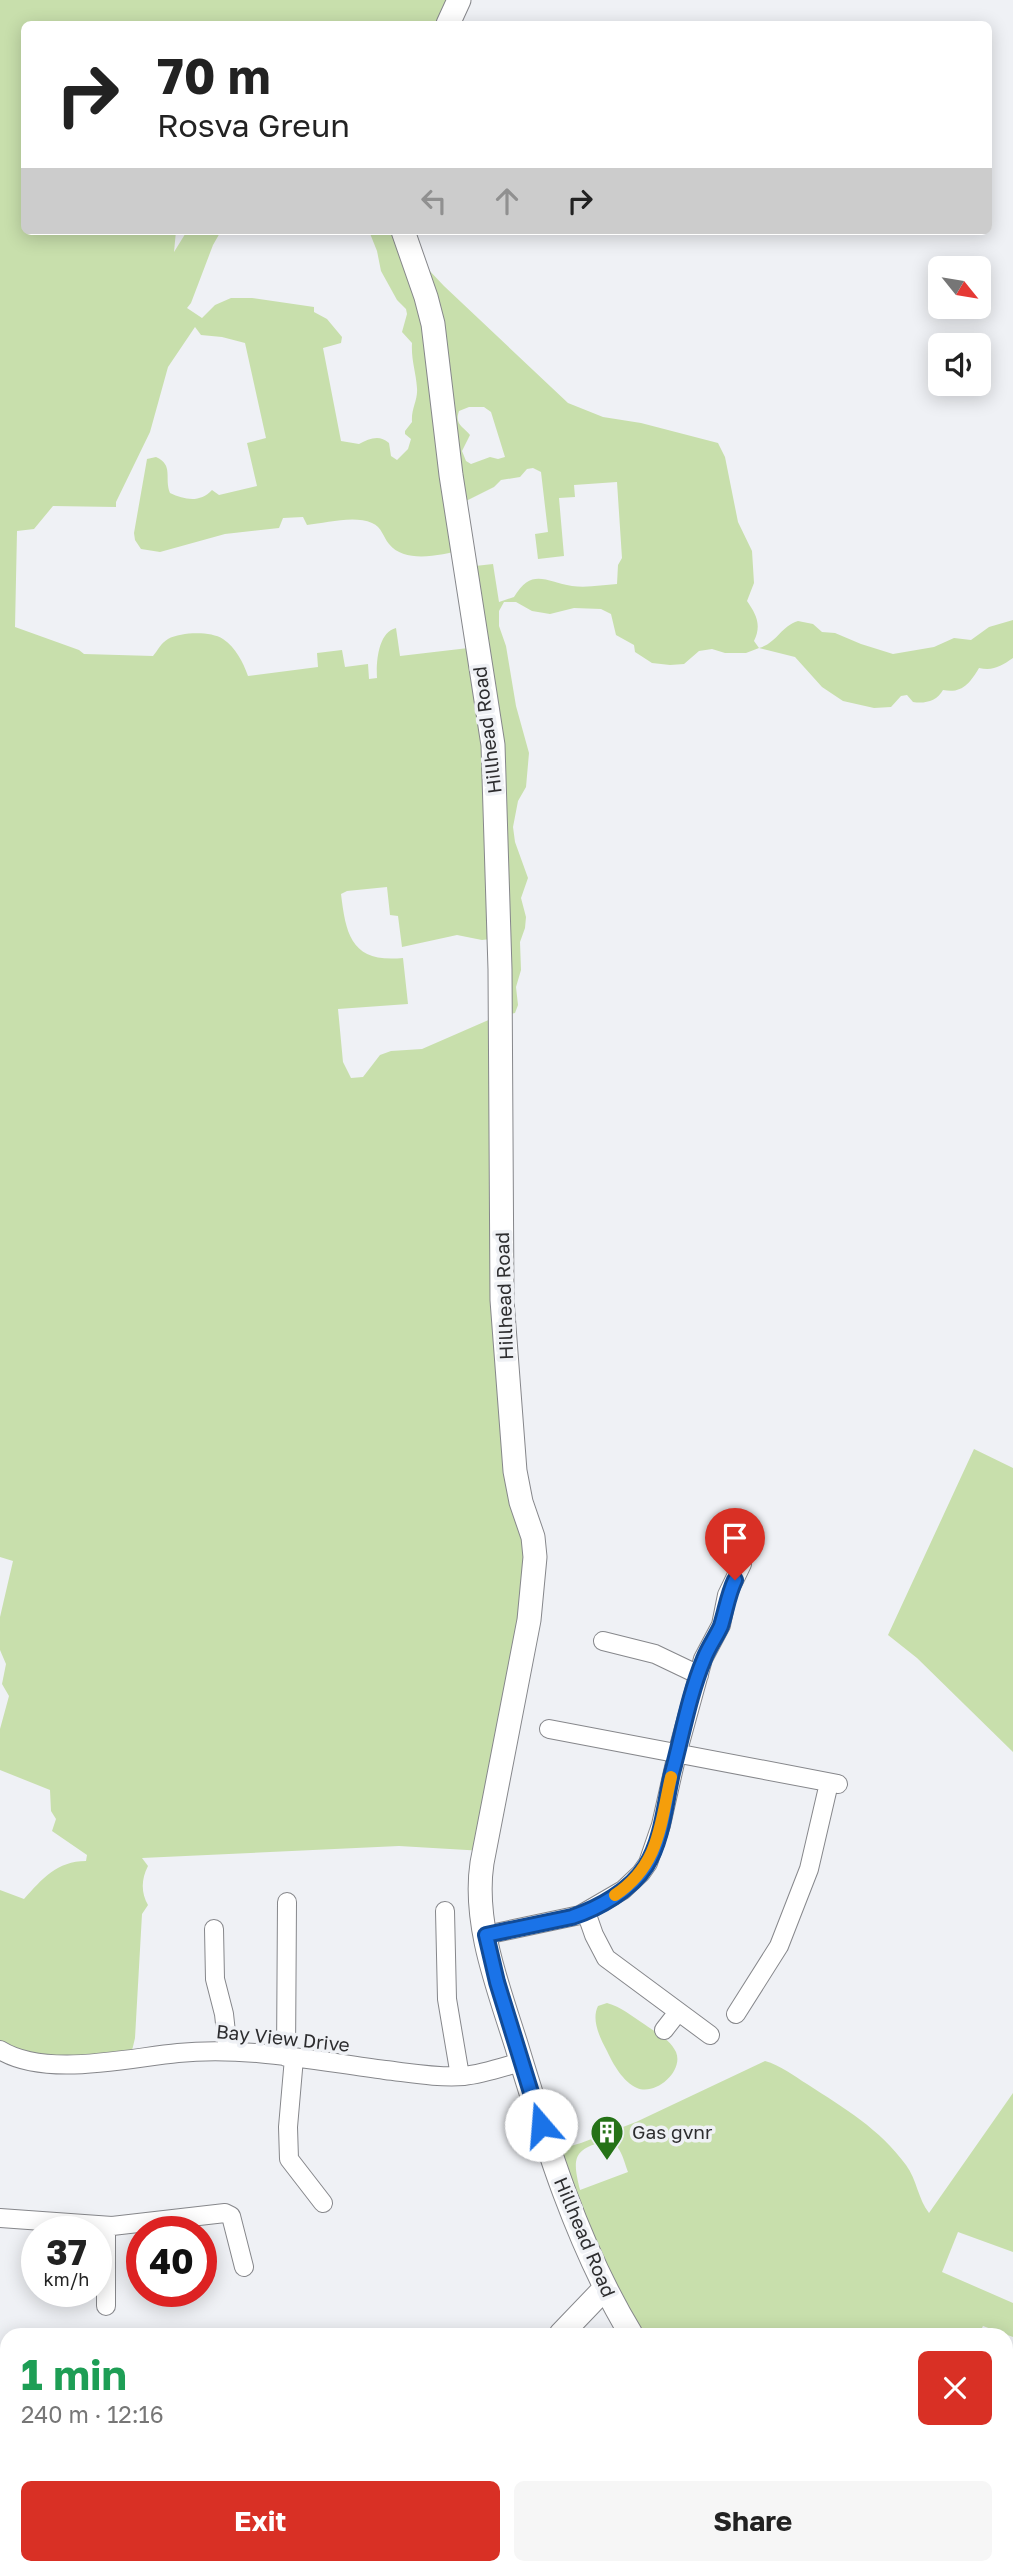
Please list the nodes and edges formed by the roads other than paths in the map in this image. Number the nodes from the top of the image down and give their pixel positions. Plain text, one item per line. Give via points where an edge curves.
1 (459, 0) edge
2 (449, 21) edge
3 (404, 235) edge
4 (742, 1564) dead end
5 (603, 1640) dead end
6 (699, 1675) junction
7 (549, 1729) dead end
8 (677, 1754) junction
9 (287, 1902) dead end
10 (445, 1911) dead end
11 (586, 1912) junction
12 (214, 1929) dead end
13 (486, 1935) junction
14 (678, 2012) junction
15 (736, 2014) dead end
16 (664, 2030) dead end
17 (710, 2035) dead end
18 (0, 2050) edge
19 (228, 2051) junction
20 (290, 2058) junction
21 (521, 2062) junction
22 (460, 2076) junction
23 (323, 2203) dead end
24 (0, 2218) edge
25 (21, 2220) edge
26 (112, 2225) edge
27 (244, 2267) dead end
28 (605, 2288) junction
29 (567, 2328) edge
30 (628, 2328) edge

1 - 2 street
3 - 13 street, Hillhead Road via 433,324 493,745 503,1311 515,1471 535,1557 529,1620 480,1875
4 - 6 street
5 - 6 street via 655,1654
6 - 8 street
7 - 8 street
8 - 11 street via 662,1825 648,1863 623,1890
8 - 15 street via 833,1784 809,1869 779,1946
9 - 20 street
10 - 22 street via 447,1999
11 - 13 street
11 - 14 street via 606,1958
12 - 19 street via 215,1979
13 - 21 street, Hillhead Road
14 - 16 street
14 - 17 street
18 - 19 street, Bay View Drive via 16,2060 64,2064
19 - 20 street, Bay View Drive
20 - 22 street, Bay View Drive
20 - 23 street via 289,2159
21 - 22 street, Bay View Drive
21 - 28 street, Hillhead Road via 564,2189
24 - 25 street
26 - 27 street via 228,2214
28 - 29 street
28 - 30 street, Hillhead Road

